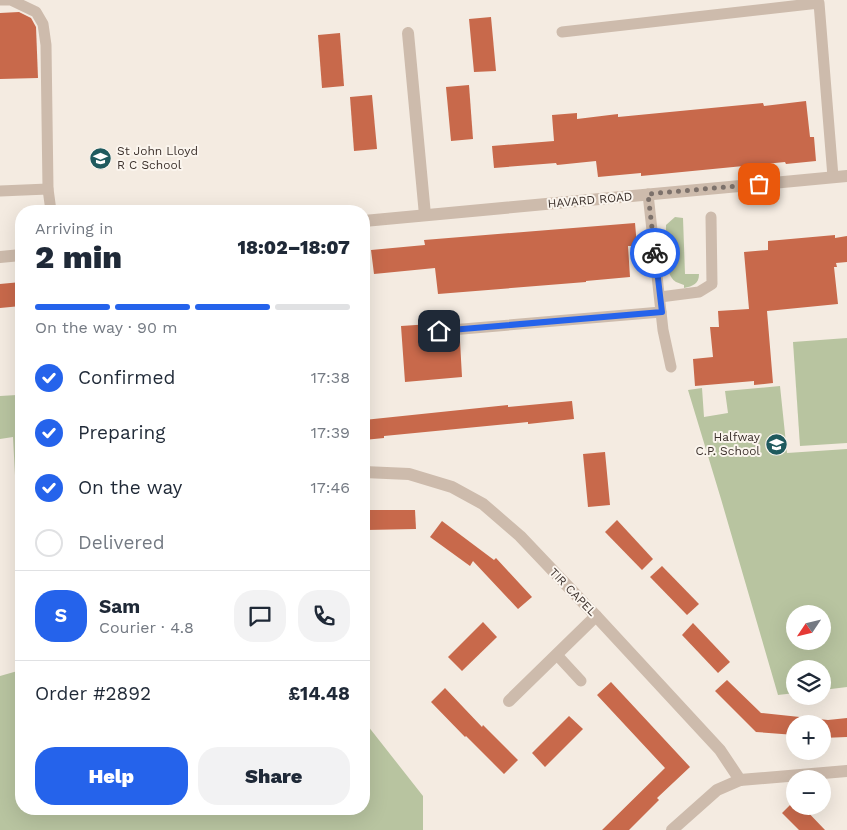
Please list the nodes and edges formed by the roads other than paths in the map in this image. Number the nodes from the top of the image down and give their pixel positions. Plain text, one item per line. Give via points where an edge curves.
1 (0, 0) edge
2 (562, 32) dead end
3 (408, 33) dead end
4 (847, 176) edge
5 (833, 177) junction
6 (48, 189) junction
7 (0, 191) edge
8 (648, 194) junction
9 (50, 205) edge
10 (425, 215) junction
11 (711, 217) dead end
12 (370, 220) edge
13 (2, 255) edge
14 (15, 255) edge
15 (660, 297) junction
16 (662, 312) junction
17 (439, 331) dead end
18 (671, 367) dead end
19 (370, 472) edge
20 (596, 616) junction
21 (557, 655) junction
22 (581, 681) dead end
23 (509, 701) dead end
24 (847, 771) edge
25 (740, 780) junction
26 (672, 830) edge

1 - 6 lane via 11,0 36,12 43,24
2 - 5 lane via 819,3
3 - 10 street
4 - 5 street, HAVARD ROAD
5 - 8 street, HAVARD ROAD
6 - 7 lane
6 - 9 lane
8 - 10 street, HAVARD ROAD
8 - 15 lane
10 - 12 street, HAVARD ROAD
11 - 15 lane via 712,284 700,292
13 - 14 street
15 - 16 lane
16 - 17 lane
16 - 18 lane
19 - 20 street, TIR CAPEL via 409,474 452,487 482,504 520,536
20 - 21 street
20 - 25 street, TIR CAPEL via 720,750
21 - 22 lane
21 - 23 street
24 - 25 street
25 - 26 street via 717,790

